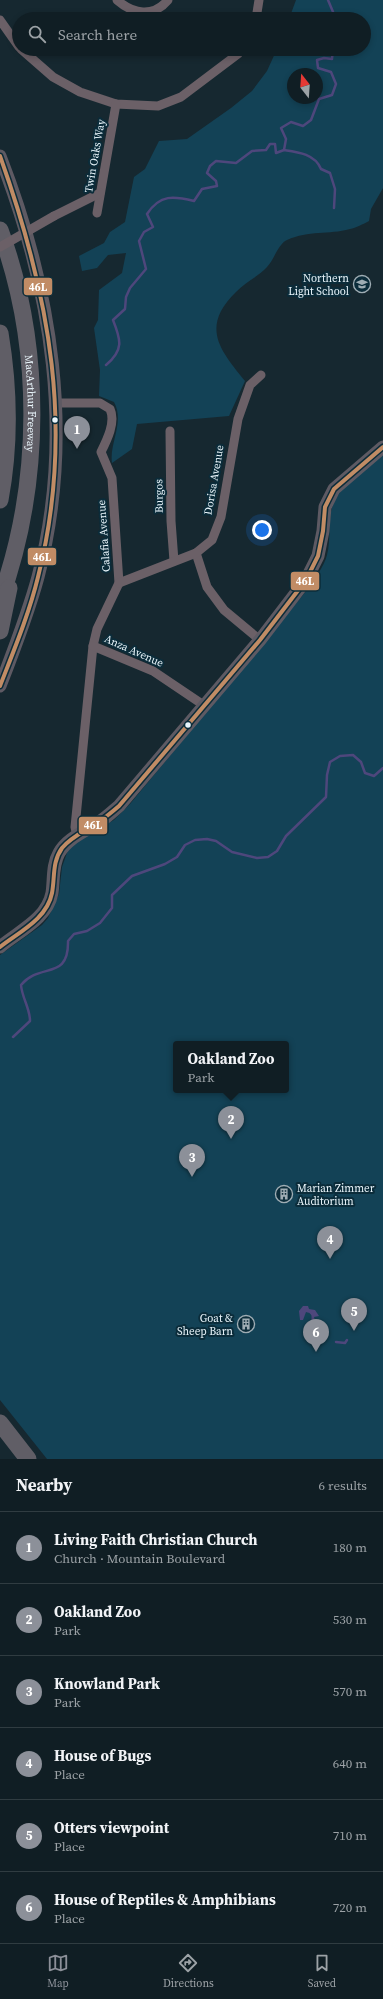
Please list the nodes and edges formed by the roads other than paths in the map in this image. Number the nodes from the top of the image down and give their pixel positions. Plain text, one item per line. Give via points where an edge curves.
1 (117, 0) edge
2 (168, 0) edge
3 (258, 0) edge
4 (136, 12) edge
5 (142, 12) edge
6 (257, 12) edge
7 (0, 20) edge
8 (12, 37) edge
9 (29, 56) edge
10 (235, 56) edge
11 (116, 104) junction
12 (0, 156) edge
13 (100, 193) junction
14 (96, 213) dead end
15 (0, 230) edge
16 (0, 247) edge
17 (0, 333) edge
18 (261, 375) dead end
19 (55, 403) junction
20 (170, 431) dead end
21 (383, 447) edge
22 (0, 500) edge
23 (20, 529) junction
24 (196, 553) junction
25 (174, 561) junction
26 (119, 583) junction
27 (0, 600) edge
28 (0, 631) edge
29 (260, 640) junction
30 (93, 646) junction
31 (0, 686) edge
32 (205, 706) junction
33 (77, 836) junction
34 (0, 947) edge
35 (0, 1423) edge
36 (28, 1459) edge

1 - 4 street
2 - 5 street via 159,8
3 - 6 street
7 - 8 street
9 - 11 street via 53,77 80,92
10 - 11 street via 181,97 158,106
11 - 13 street, Twin Oaks Way
12 - 19 main road via 27,234 43,296 52,350
13 - 14 street, Twin Oaks Way
13 - 16 street, bridge
15 - 23 highway, MacArthur Freeway via 22,312 31,387 30,458
17 - 22 highway, MacArthur Freeway via 6,387
18 - 24 street, Dorisa Avenue via 250,385 238,419 221,517 212,540
19 - 26 street, Calafia Avenue via 100,403 107,406 111,412 109,431 101,452 112,478
19 - 31 main road via 55,467 45,545 26,619
20 - 25 street, Burgos
21 - 29 main road via 334,489 326,507 318,556 306,580
23 - 27 highway, MacArthur Freeway
23 - 28 highway
24 - 25 street, Dorisa Avenue
24 - 29 street via 207,587 224,610
25 - 26 street, Dorisa Avenue
26 - 30 street, Calafia Avenue via 97,629
29 - 32 main road
30 - 32 street, Anza Avenue via 153,671
30 - 33 street, Calafia Avenue via 75,827
32 - 33 main road via 119,806
33 - 34 main road via 66,843 58,854 51,895 45,910
35 - 36 highway

